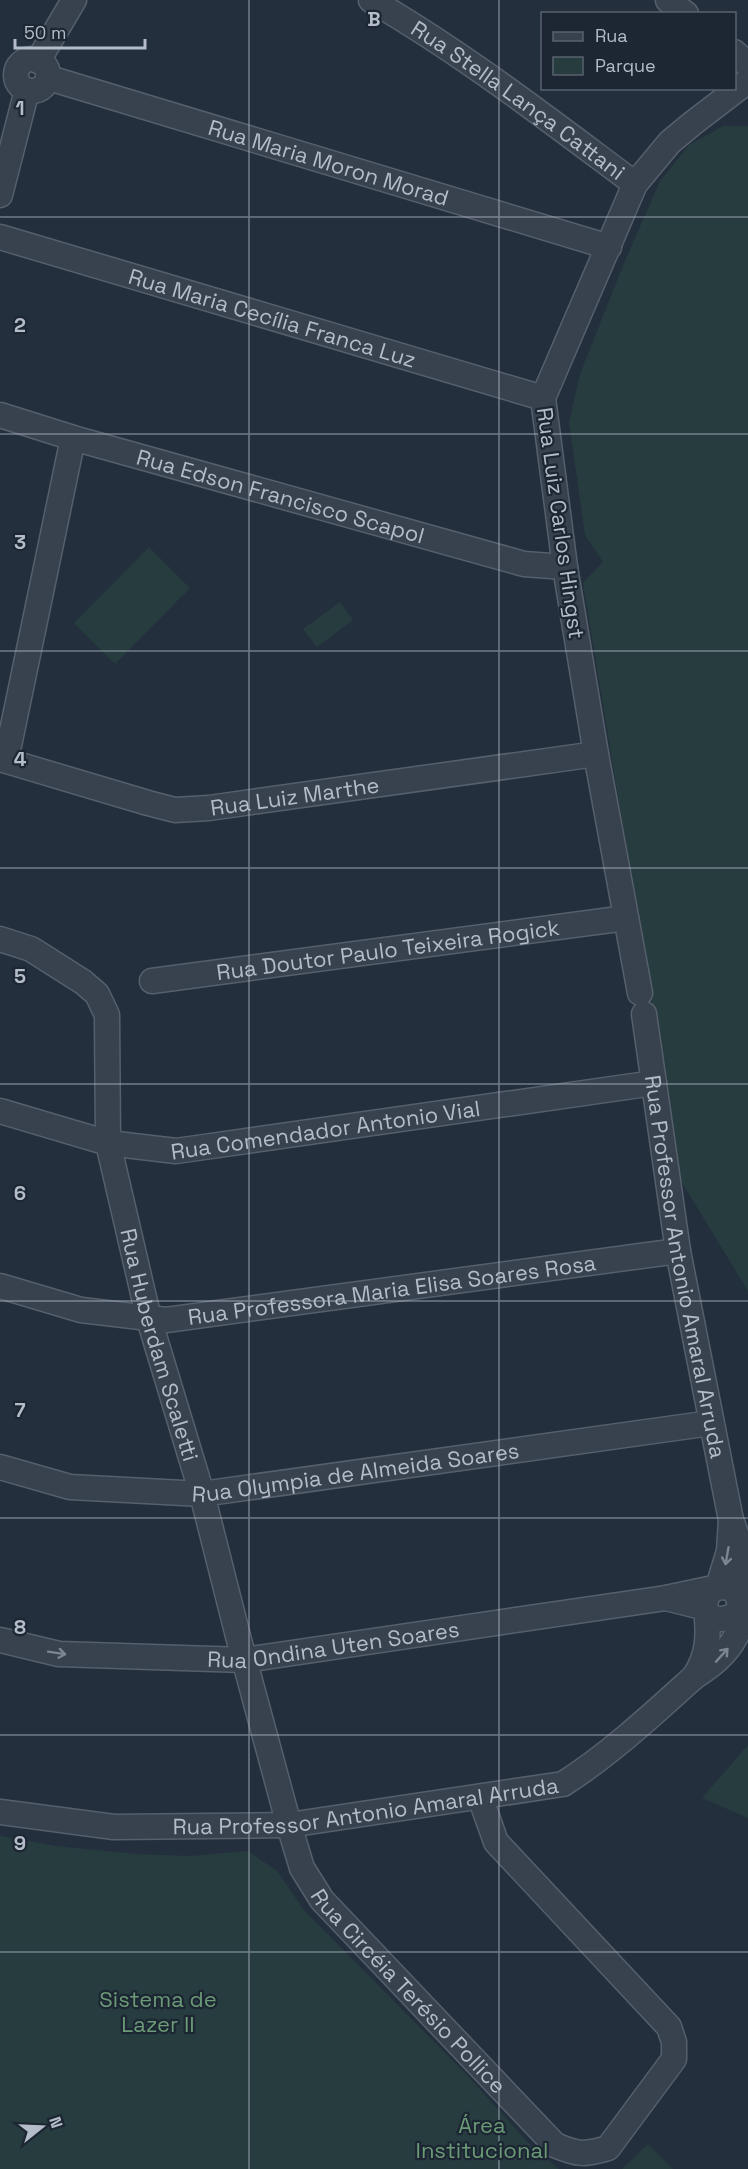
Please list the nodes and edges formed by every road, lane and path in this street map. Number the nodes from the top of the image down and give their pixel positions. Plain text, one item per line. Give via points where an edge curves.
1 (74, 0) edge
2 (371, 0) edge
3 (668, 0) edge
4 (683, 12) edge
5 (736, 53) edge
6 (748, 65) edge
7 (26, 73) edge
8 (748, 81) edge
9 (635, 184) junction
10 (0, 195) edge
11 (0, 237) edge
12 (609, 248) junction
13 (543, 398) junction
14 (0, 415) edge
15 (73, 438) junction
16 (565, 567) junction
17 (596, 754) junction
18 (3, 759) edge
19 (626, 918) junction
20 (0, 939) edge
21 (152, 981) dead end
22 (642, 1004) joint
23 (654, 1083) junction
24 (0, 1111) edge
25 (108, 1143) junction
26 (678, 1251) junction
27 (0, 1286) edge
28 (149, 1319) junction
29 (711, 1423) junction
30 (0, 1467) edge
31 (202, 1494) junction
32 (731, 1520) junction
33 (712, 1598) junction
34 (739, 1607) junction
35 (0, 1640) edge
36 (244, 1660) junction
37 (694, 1677) junction
38 (480, 1797) junction
39 (0, 1812) edge
40 (290, 1825) junction

1 - 7 street
2 - 9 street, Rua Stella Lança Cattani via 506,89
3 - 4 street
5 - 6 street
7 - 10 street
7 - 12 street, Rua Maria Moron Morad
8 - 9 street, Rua Luiz Carlos Hingst via 670,142
9 - 12 street, Rua Luiz Carlos Hingst
11 - 13 street, Rua Maria Cecília Franca Luz
12 - 13 street, Rua Luiz Carlos Hingst
13 - 16 street, Rua Luiz Carlos Hingst
14 - 15 street, Rua Edson Francisco Scapol
15 - 16 street, Rua Edson Francisco Scapol via 524,564
15 - 18 street
16 - 17 street, Rua Luiz Carlos Hingst
17 - 18 street, Rua Luiz Marthe via 175,810
17 - 19 street, Rua Luiz Carlos Hingst
19 - 21 street, Rua Doutor Paulo Teixeira Rogick
19 - 22 street, Rua Luiz Carlos Hingst
20 - 25 street, Rua Huberdam Scaletti via 40,954 83,982 103,1003 107,1015
22 - 23 street, Rua Professor Antonio Amaral Arruda
23 - 25 street, Rua Comendador Antonio Vial via 176,1151
23 - 26 street, Rua Professor Antonio Amaral Arruda
24 - 25 street, Rua Comendador Antonio Vial
25 - 28 street, Rua Huberdam Scaletti
26 - 28 street, Rua Professora Maria Elisa Soares Rosa via 166,1320
26 - 29 street, Rua Professor Antonio Amaral Arruda
27 - 28 street, Rua Professora Maria Elisa Soares Rosa via 81,1310
28 - 31 street, Rua Huberdam Scaletti
29 - 31 street, Rua Olympia de Almeida Soares
29 - 32 street, Rua Professor Antonio Amaral Arruda
30 - 31 street, Rua Olympia de Almeida Soares via 70,1487
31 - 36 street, Rua Huberdam Scaletti
32 -> 33 street via 729,1551
32 - 34 street, Rua Professor Antonio Amaral Arruda via 740,1541 746,1577
33 - 34 street via 712,1617 717,1620 729,1619
33 - 36 street, Rua Ondina Uten Soares via 666,1598
33 - 37 street via 705,1657
37 -> 34 street, Rua Professor Antonio Amaral Arruda via 724,1654 737,1635
35 -> 36 street, Rua Ondina Uten Soares via 59,1654
36 - 40 street, Rua Huberdam Scaletti
37 - 38 street, Rua Professor Antonio Amaral Arruda via 586,1770 563,1784
38 - 40 street, Rua Professor Antonio Amaral Arruda
38 - 40 street, Rua Circéia Terésio Pollice via 496,1842 669,2027 674,2059 608,2148 573,2153 555,2145 322,1900 302,1868
39 - 40 street, Rua Professor Antonio Amaral Arruda via 114,1827

